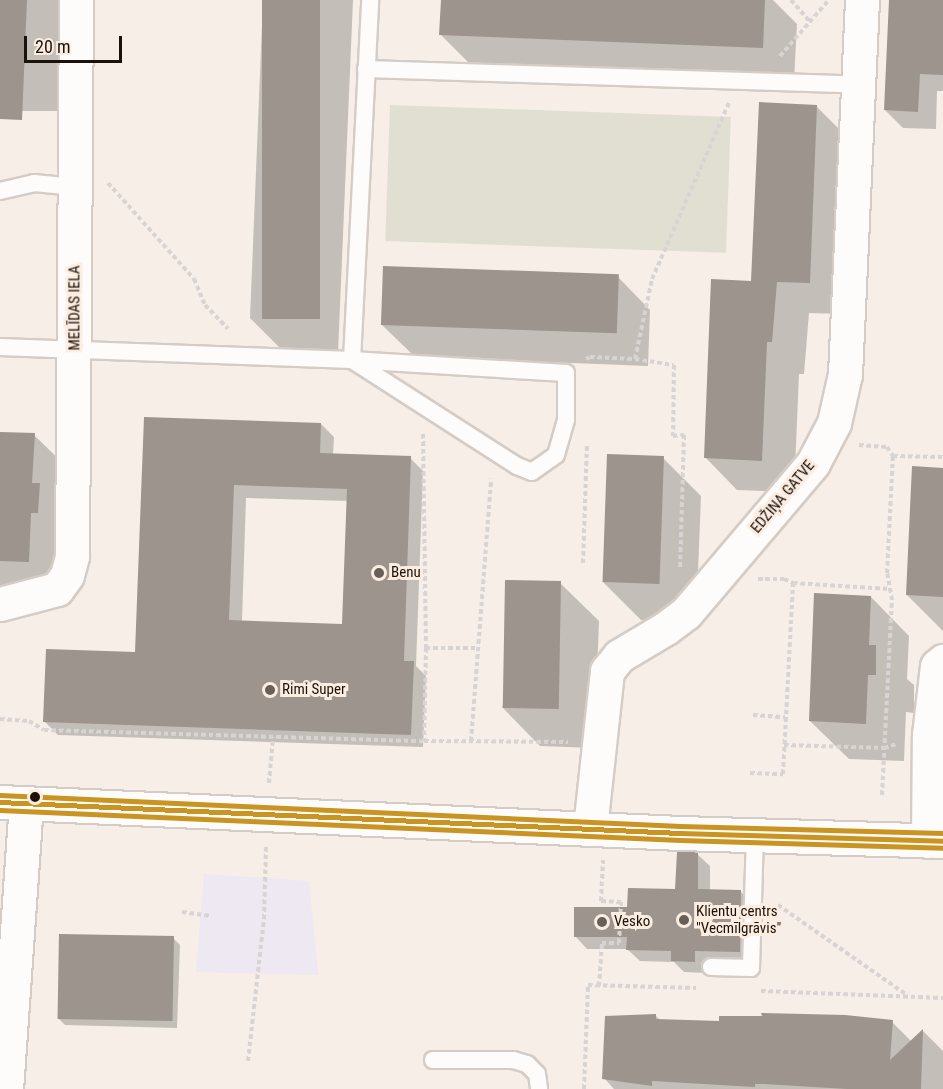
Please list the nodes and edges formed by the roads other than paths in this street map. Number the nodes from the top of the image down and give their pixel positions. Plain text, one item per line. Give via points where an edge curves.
1 (76, 0) edge
2 (370, 0) edge
3 (862, 0) edge
4 (366, 69) junction
5 (856, 84) junction
6 (75, 178) junction
7 (0, 191) edge
8 (0, 347) edge
9 (75, 351) junction
10 (352, 360) junction
11 (0, 604) edge
12 (943, 661) edge
13 (13, 803) edge
14 (597, 829) junction
15 (755, 835) junction
16 (935, 841) edge
17 (8, 955) edge
18 (711, 967) dead end
19 (433, 1060) dead end
20 (6, 1089) edge
21 (539, 1089) edge

1 - 6 street, MELĪDAS IELA
2 - 4 lane
3 - 5 street, EDŽIŅA GATVE
4 - 5 lane
4 - 10 lane
5 - 14 street, EDŽIŅA GATVE via 845,374 834,423 813,463 686,613 613,662 608,671 599,742
6 - 7 lane
6 - 9 street, MELĪDAS IELA
8 - 9 lane
9 - 10 lane
9 - 11 street, MELĪDAS IELA via 72,556 67,575 57,589
10 - 10 lane via 566,373 566,420 556,455 532,472
12 - 16 street via 937,666 929,735
13 - 14 street
13 - 17 street
14 - 15 street
15 - 16 street
15 - 18 lane via 751,968
17 - 20 street
19 - 21 lane via 513,1060 527,1064 537,1074

